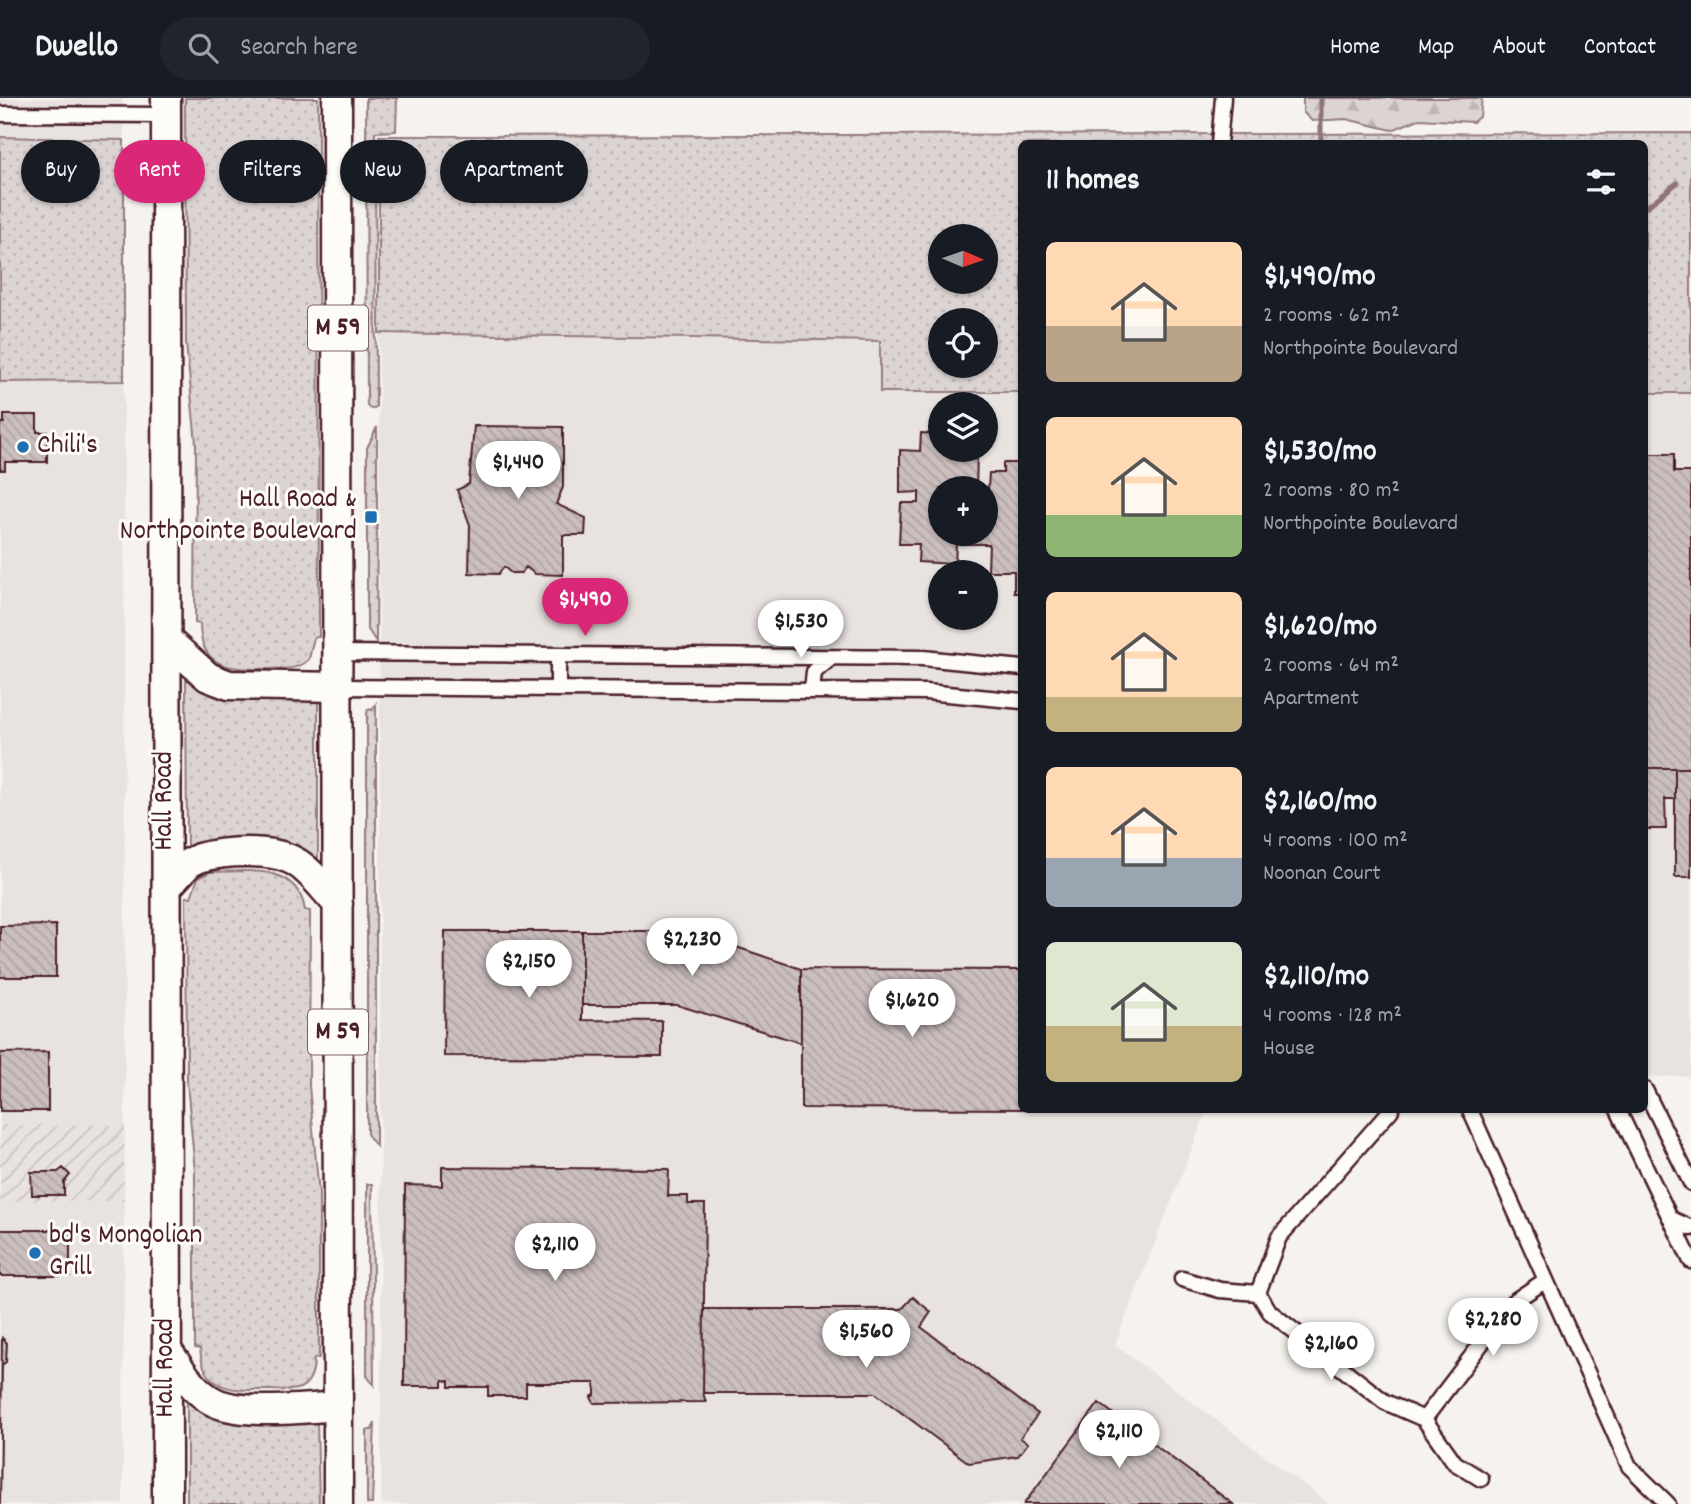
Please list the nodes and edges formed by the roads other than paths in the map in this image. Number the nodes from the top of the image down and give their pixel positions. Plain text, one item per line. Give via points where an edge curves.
1 (337, 98) edge
2 (1223, 98) edge
3 (166, 106) edge
4 (0, 114) edge
5 (1219, 140) edge
6 (167, 640) junction
7 (338, 653) junction
8 (558, 656) junction
9 (832, 658) junction
10 (1018, 668) edge
11 (338, 687) junction
12 (558, 689) junction
13 (812, 691) junction
14 (1018, 701) edge
15 (167, 887) junction
16 (338, 904) junction
17 (1648, 1096) edge
18 (1388, 1113) edge
19 (1471, 1113) edge
20 (1619, 1113) edge
21 (1691, 1183) edge
22 (1671, 1219) junction
23 (1691, 1228) edge
24 (1691, 1261) edge
25 (1182, 1279) dead end
26 (1546, 1280) junction
27 (1258, 1293) junction
28 (167, 1350) junction
29 (338, 1406) junction
30 (1424, 1419) junction
31 (1481, 1479) dead end
32 (167, 1504) edge
33 (338, 1504) edge
34 (1668, 1504) edge

1 - 7 highway, M 59
2 - 5 street
3 - 4 street
3 - 6 highway, Hall Road
6 - 11 highway via 208,677 229,685
6 - 15 highway, Hall Road
7 - 8 street
7 - 11 highway, M 59
8 - 9 street
8 - 12 street
9 - 10 street via 923,658
9 - 13 street via 818,667
11 - 12 street
11 - 16 highway, M 59
12 - 13 street
13 - 14 street via 926,692
15 - 16 highway via 199,858 271,854 304,868
15 - 28 highway, Hall Road
16 - 29 highway, M 59
17 - 21 street
18 - 27 street via 1279,1237
19 - 26 street
20 - 22 street
22 - 23 street
22 - 24 street
25 - 27 street via 1220,1290
26 - 30 street via 1513,1302
26 - 34 street via 1629,1466
27 - 30 street via 1270,1311 1385,1402
28 - 29 highway via 198,1391 216,1404 238,1408
28 - 32 highway, Hall Road
29 - 33 highway, M 59
30 - 31 street via 1455,1463

